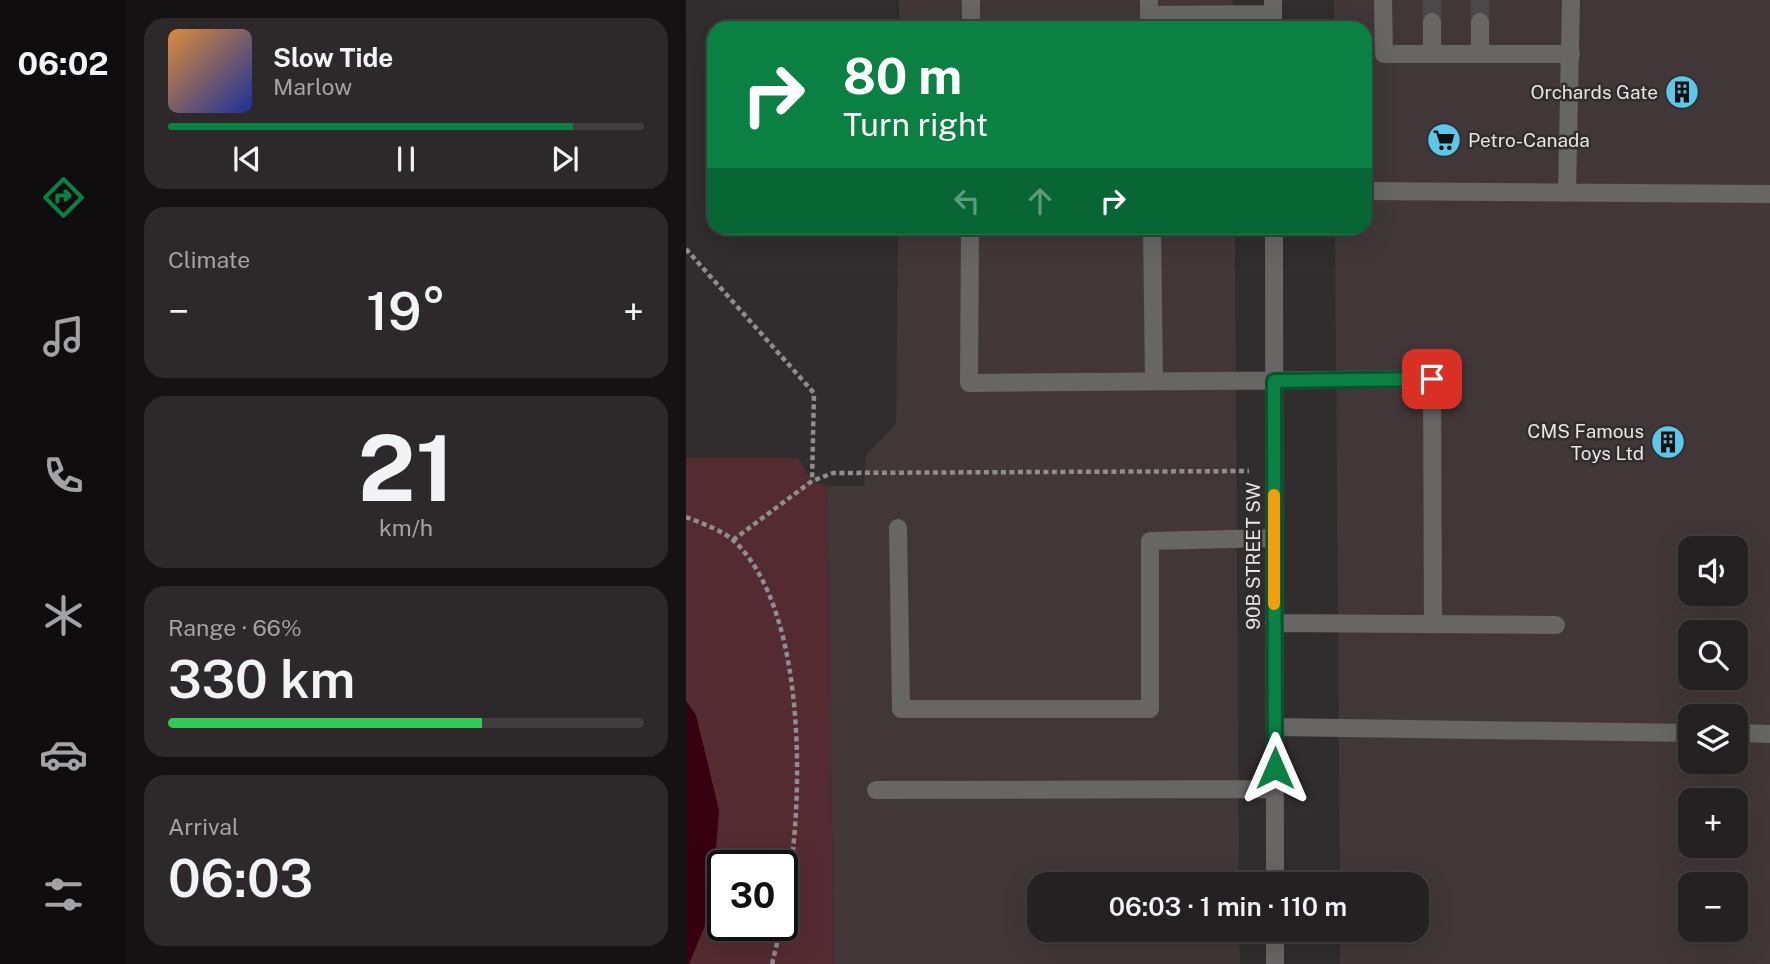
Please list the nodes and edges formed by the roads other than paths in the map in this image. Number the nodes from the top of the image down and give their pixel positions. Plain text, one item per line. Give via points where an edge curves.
1 (971, 0) edge
2 (1383, 0) edge
3 (1571, 0) edge
4 (1149, 14) edge
5 (1273, 14) edge
6 (971, 21) edge
7 (1432, 22) tunnel mouth
8 (1480, 22) tunnel mouth
9 (1432, 54) junction
10 (1480, 54) junction
11 (1571, 54) junction
12 (1372, 191) edge
13 (1567, 193) junction
14 (1770, 194) edge
15 (970, 235) edge
16 (1152, 235) edge
17 (1274, 235) edge
18 (1154, 381) junction
19 (1274, 381) junction
20 (898, 528) dead end
21 (1274, 538) junction
22 (1274, 623) junction
23 (1433, 624) junction
24 (1556, 625) dead end
25 (1275, 727) junction
26 (1678, 733) edge
27 (1748, 733) edge
28 (1770, 734) edge
29 (1275, 789) junction
30 (876, 790) dead end
31 (1275, 872) edge
32 (1275, 942) edge
33 (1275, 964) edge

1 - 6 street
2 - 9 street via 1384,54
3 - 11 street
4 - 5 street
7 - 9 street
8 - 10 street
9 - 10 street
10 - 11 street
11 - 13 street
12 - 13 street
13 - 14 street
15 - 18 street via 970,383
16 - 18 street
17 - 19 street, 90B STREET SW
18 - 19 street
19 - 21 street, 90B STREET SW
19 - 23 street via 1432,379
20 - 21 street via 901,709 1150,709 1150,541
21 - 22 street, 90B STREET SW
22 - 23 street
22 - 25 street, 90B STREET SW
23 - 24 street
25 - 26 street
25 - 29 street, 90B STREET SW
27 - 28 street
29 - 30 street
29 - 31 street, 90B STREET SW
32 - 33 street

